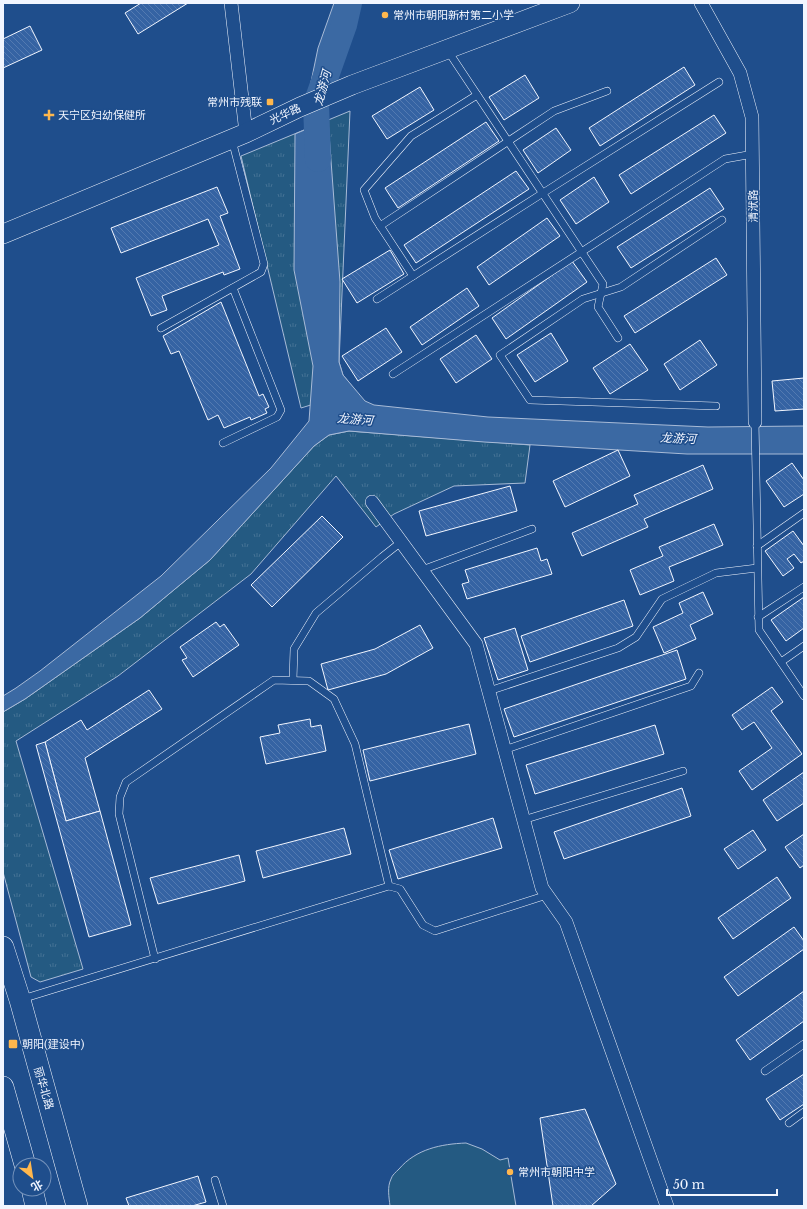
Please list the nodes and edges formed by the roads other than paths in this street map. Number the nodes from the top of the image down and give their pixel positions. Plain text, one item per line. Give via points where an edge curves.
1 (231, 3) edge
2 (570, 3) edge
3 (701, 3) edge
4 (447, 49) junction
5 (719, 82) dead end
6 (607, 91) dead end
7 (477, 95) junction
8 (239, 136) junction
9 (508, 142) junction
10 (753, 154) junction
11 (543, 193) junction
12 (722, 220) dead end
13 (380, 226) junction
14 (3, 234) edge
15 (582, 252) junction
16 (413, 276) junction
17 (233, 288) junction
18 (601, 293) junction
19 (377, 300) dead end
20 (161, 328) dead end
21 (618, 338) dead end
22 (393, 374) dead end
23 (716, 406) dead end
24 (755, 422) joint
25 (223, 443) dead end
26 (372, 502) dead end
27 (804, 513) edge
28 (532, 528) dead end
29 (401, 542) junction
30 (757, 546) junction
31 (758, 568) junction
32 (422, 570) junction
33 (804, 587) edge
34 (758, 617) junction
35 (804, 646) edge
36 (781, 662) junction
37 (699, 673) dead end
38 (293, 680) junction
39 (489, 691) junction
40 (804, 696) edge
41 (504, 750) junction
42 (683, 771) dead end
43 (523, 820) junction
44 (389, 886) junction
45 (547, 895) junction
46 (3, 947) edge
47 (155, 959) junction
48 (20, 1000) junction
49 (804, 1044) edge
50 (765, 1071) dead end
51 (3, 1087) edge
52 (804, 1112) edge
53 (789, 1123) dead end
54 (23, 1157) edge
55 (215, 1180) dead end
56 (77, 1206) edge
57 (223, 1206) edge
58 (667, 1206) edge

1 - 8 street
2 - 4 main road, 光华路
3 - 10 street, 清洑路 via 740,73 752,117
4 - 7 lane
4 - 8 main road, 光华路 via 352,85
5 - 11 lane
6 - 9 lane via 554,111
7 - 9 lane
7 - 13 lane via 411,136 364,190
8 - 14 main road, 光华路
8 - 17 lane via 264,264 261,272
9 - 11 lane
9 - 13 lane
10 - 15 lane via 725,159
10 - 24 street, 清洑路
11 - 15 lane
11 - 16 lane
12 - 18 lane via 621,287
13 - 16 lane
15 - 18 lane via 603,284
15 - 22 lane
16 - 19 lane
17 - 20 lane
17 - 25 lane via 281,410 277,417
18 - 21 lane via 598,306
18 - 23 lane via 583,299 500,354 530,400
24 - 30 lane
26 - 29 street
27 - 30 lane
28 - 32 lane
29 - 32 street
29 - 38 lane via 316,613 294,649
30 - 31 lane
31 - 34 lane
31 - 39 lane via 716,573 662,599 636,637 618,648
32 - 39 street via 476,644
33 - 34 lane
34 - 36 lane via 759,630
35 - 36 lane
36 - 40 lane
37 - 41 lane via 691,686
38 - 44 lane via 309,681 334,699 355,744
38 - 47 lane via 274,680 126,782 120,797 118,814
39 - 41 street
41 - 43 street
42 - 43 lane
43 - 45 street via 542,888
44 - 45 lane via 400,889 423,925 435,931
44 - 47 lane
45 - 58 street via 566,922
46 - 48 main road, 丽华北路
47 - 48 lane
48 - 56 main road, 丽华北路
49 - 50 lane
51 - 54 main road
52 - 53 lane
55 - 57 lane

